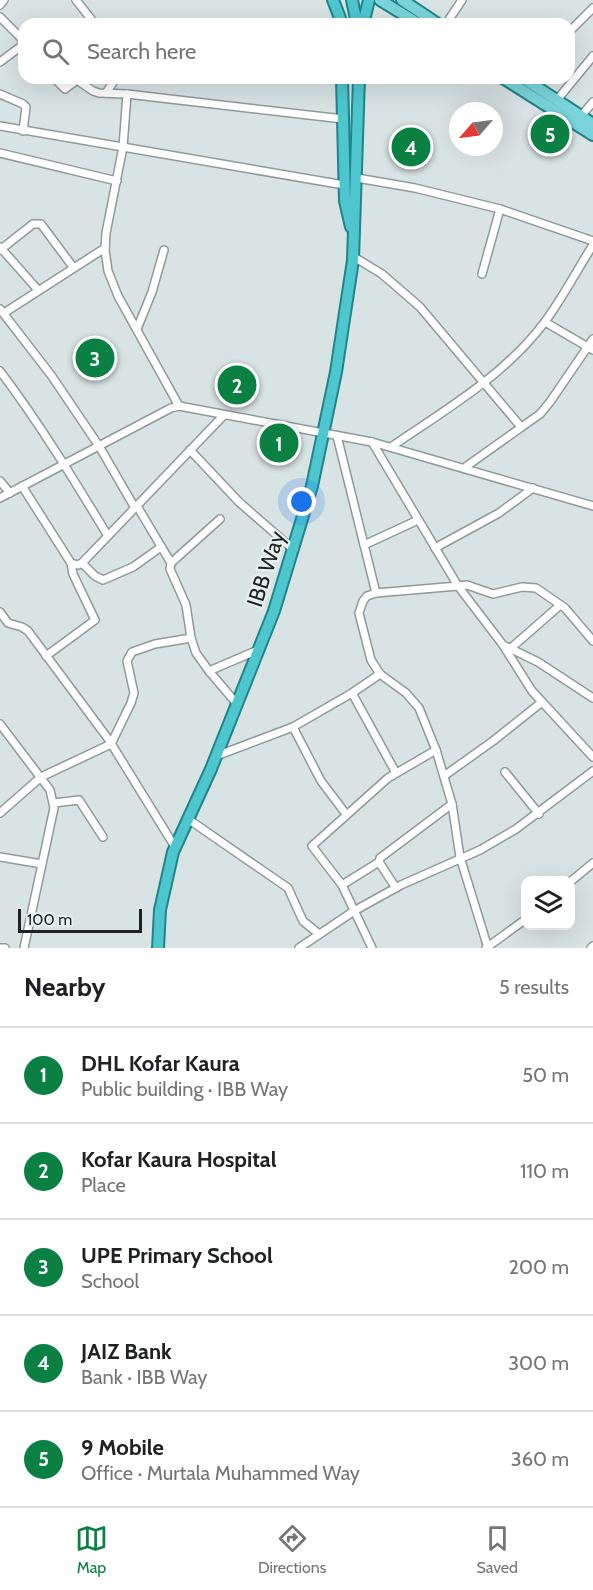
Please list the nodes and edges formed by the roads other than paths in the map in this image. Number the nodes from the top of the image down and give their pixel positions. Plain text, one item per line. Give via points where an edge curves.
1 (4, 0) edge
2 (76, 0) edge
3 (333, 0) edge
4 (352, 0) edge
5 (369, 0) edge
6 (380, 0) edge
7 (402, 0) edge
8 (462, 0) edge
9 (0, 5) edge
10 (593, 8) edge
11 (0, 17) edge
12 (90, 18) edge
13 (340, 18) edge
14 (356, 18) edge
15 (364, 18) edge
16 (408, 18) edge
17 (429, 18) edge
18 (450, 18) edge
19 (575, 26) edge
20 (18, 36) edge
21 (18, 48) edge
22 (593, 56) edge
23 (0, 62) edge
24 (575, 78) edge
25 (60, 84) edge
26 (72, 84) edge
27 (83, 84) edge
28 (112, 84) edge
29 (342, 84) edge
30 (358, 84) edge
31 (512, 84) edge
32 (534, 84) edge
33 (570, 84) edge
34 (106, 93) junction
35 (0, 94) edge
36 (127, 94) junction
37 (557, 100) junction
38 (593, 102) edge
39 (581, 117) junction
40 (343, 119) junction
41 (593, 124) edge
42 (0, 126) edge
43 (23, 131) junction
44 (593, 135) edge
45 (123, 147) junction
46 (0, 153) edge
47 (357, 178) junction
48 (117, 181) junction
49 (344, 185) junction
50 (500, 209) junction
51 (354, 239) junction
52 (593, 243) edge
53 (105, 248) junction
54 (1, 249) edge
55 (164, 250) dead end
56 (354, 257) junction
57 (73, 267) junction
58 (482, 274) dead end
59 (38, 290) junction
60 (2, 311) edge
61 (545, 322) junction
62 (137, 329) junction
63 (593, 339) edge
64 (590, 348) edge
65 (0, 371) edge
66 (485, 383) junction
67 (180, 406) junction
68 (224, 415) junction
69 (521, 427) junction
70 (323, 434) junction
71 (337, 436) junction
72 (372, 442) junction
73 (99, 446) junction
74 (391, 447) junction
75 (190, 450) junction
76 (64, 464) junction
77 (464, 468) junction
78 (0, 481) edge
79 (22, 486) junction
80 (533, 488) junction
81 (10, 493) junction
82 (0, 498) edge
83 (593, 506) edge
84 (136, 507) junction
85 (220, 519) dead end
86 (418, 520) junction
87 (108, 536) junction
88 (364, 545) junction
89 (161, 547) junction
90 (435, 548) junction
91 (294, 550) junction
92 (71, 563) junction
93 (82, 563) junction
94 (171, 563) junction
95 (458, 585) junction
96 (376, 593) junction
97 (560, 604) junction
98 (0, 612) edge
99 (191, 638) junction
100 (593, 641) edge
101 (507, 646) junction
102 (258, 650) junction
103 (46, 656) junction
104 (209, 671) junction
105 (380, 674) junction
106 (352, 693) junction
107 (593, 698) edge
108 (542, 702) junction
109 (237, 704) junction
110 (0, 724) edge
111 (293, 727) junction
112 (111, 744) junction
113 (436, 750) junction
114 (216, 756) junction
115 (593, 758) edge
116 (593, 771) edge
117 (505, 772) dead end
118 (396, 773) junction
119 (444, 776) junction
120 (40, 777) junction
121 (54, 803) junction
122 (452, 804) junction
123 (0, 813) edge
124 (346, 814) junction
125 (538, 814) junction
126 (188, 819) junction
127 (104, 837) dead end
128 (176, 847) junction
129 (0, 857) edge
130 (460, 857) junction
131 (379, 862) junction
132 (593, 863) edge
133 (42, 864) junction
134 (575, 878) edge
135 (342, 885) junction
136 (396, 888) junction
137 (354, 911) junction
138 (521, 922) edge
139 (319, 934) junction
140 (0, 948) edge
141 (5, 948) edge
142 (24, 948) edge
143 (158, 948) edge
144 (299, 948) edge
145 (372, 948) edge
146 (488, 948) edge

1 - 9 street
2 - 12 street
3 - 13 highway
4 - 14 highway
5 - 15 highway
6 - 16 main road
7 - 17 main road
8 - 18 street
10 - 19 street
11 - 20 street
21 - 23 street
22 - 24 street
25 - 26 street via 65,89
27 - 34 street
28 - 34 street
29 - 40 highway
30 - 47 highway, IBB Way
31 - 44 main road
32 - 37 main road
33 - 37 street
34 - 36 street
35 - 43 street via 26,107
36 - 40 street
36 - 45 street
37 - 39 main road
38 - 39 street
39 - 41 main road
40 - 49 highway
42 - 43 street
43 - 45 street
45 - 48 street
45 - 49 street
46 - 48 street
47 - 50 street
47 - 51 highway, IBB Way
48 - 53 street
49 - 51 highway
50 - 52 street
50 - 58 street
51 - 56 highway, IBB Way
52 - 61 street
53 - 57 street
53 - 62 street via 108,271
54 - 57 street via 33,224 41,224
54 - 59 street
55 - 62 street
56 - 66 street via 382,274 420,307
56 - 70 highway, IBB Way
57 - 59 street
59 - 60 street
60 - 73 street
61 - 64 street
61 - 66 street
62 - 67 street
63 - 64 street
64 - 69 street via 540,414
65 - 76 street
66 - 69 street
66 - 74 street
67 - 68 street
67 - 73 street
68 - 70 street
68 - 75 street
69 - 77 street
70 - 71 street
70 - 91 highway, IBB Way
71 - 72 street
71 - 88 street
72 - 74 street
72 - 86 street
73 - 76 street
73 - 84 street
74 - 77 street
75 - 84 street
75 - 91 street via 239,502
76 - 79 street
76 - 87 street
77 - 80 street
78 - 81 street
79 - 81 street
79 - 92 street
80 - 83 street
80 - 90 street via 499,513
81 - 82 street
84 - 87 street
84 - 89 street
85 - 94 street
86 - 88 street
86 - 90 street
87 - 93 street
88 - 96 street
89 - 93 street via 133,567 103,580
89 - 94 street
90 - 95 street
91 - 102 highway, IBB Way
92 - 93 street
92 - 103 street via 95,620
94 - 99 street via 186,605
95 - 96 street
95 - 97 street via 494,594 536,588
95 - 101 street
96 - 105 street via 367,596 359,613 371,660
97 - 100 street
97 - 101 street
98 - 103 street via 8,623 28,631
99 - 104 street
99 - 112 street via 132,652 127,661 134,693
101 - 107 street
101 - 108 street
102 - 104 street
102 - 109 highway, IBB Way
103 - 112 street
104 - 109 street
105 - 106 street
105 - 113 street via 412,699
106 - 111 street
106 - 118 street
108 - 115 street
108 - 119 street
109 - 114 highway, IBB Way
110 - 120 street
111 - 114 street
111 - 124 street via 321,781
112 - 120 street
112 - 128 street
113 - 118 street
113 - 119 street
114 - 126 highway, IBB Way
116 - 125 street
117 - 125 street
118 - 124 street
119 - 122 street
120 - 121 street
120 - 123 street
121 - 127 street via 79,800
121 - 133 street
122 - 130 street
122 - 131 street
124 - 135 street via 312,846
125 - 130 street via 480,850
126 - 128 highway, IBB Way
126 - 139 street via 288,888 303,921
128 - 143 highway, IBB Way via 160,909
129 - 133 street
130 - 136 street
130 - 146 street
131 - 135 street
131 - 136 street
132 - 134 street
133 - 142 street
135 - 137 street
136 - 137 street
137 - 139 street
137 - 145 street
138 - 146 street
139 - 144 street
140 - 141 street

